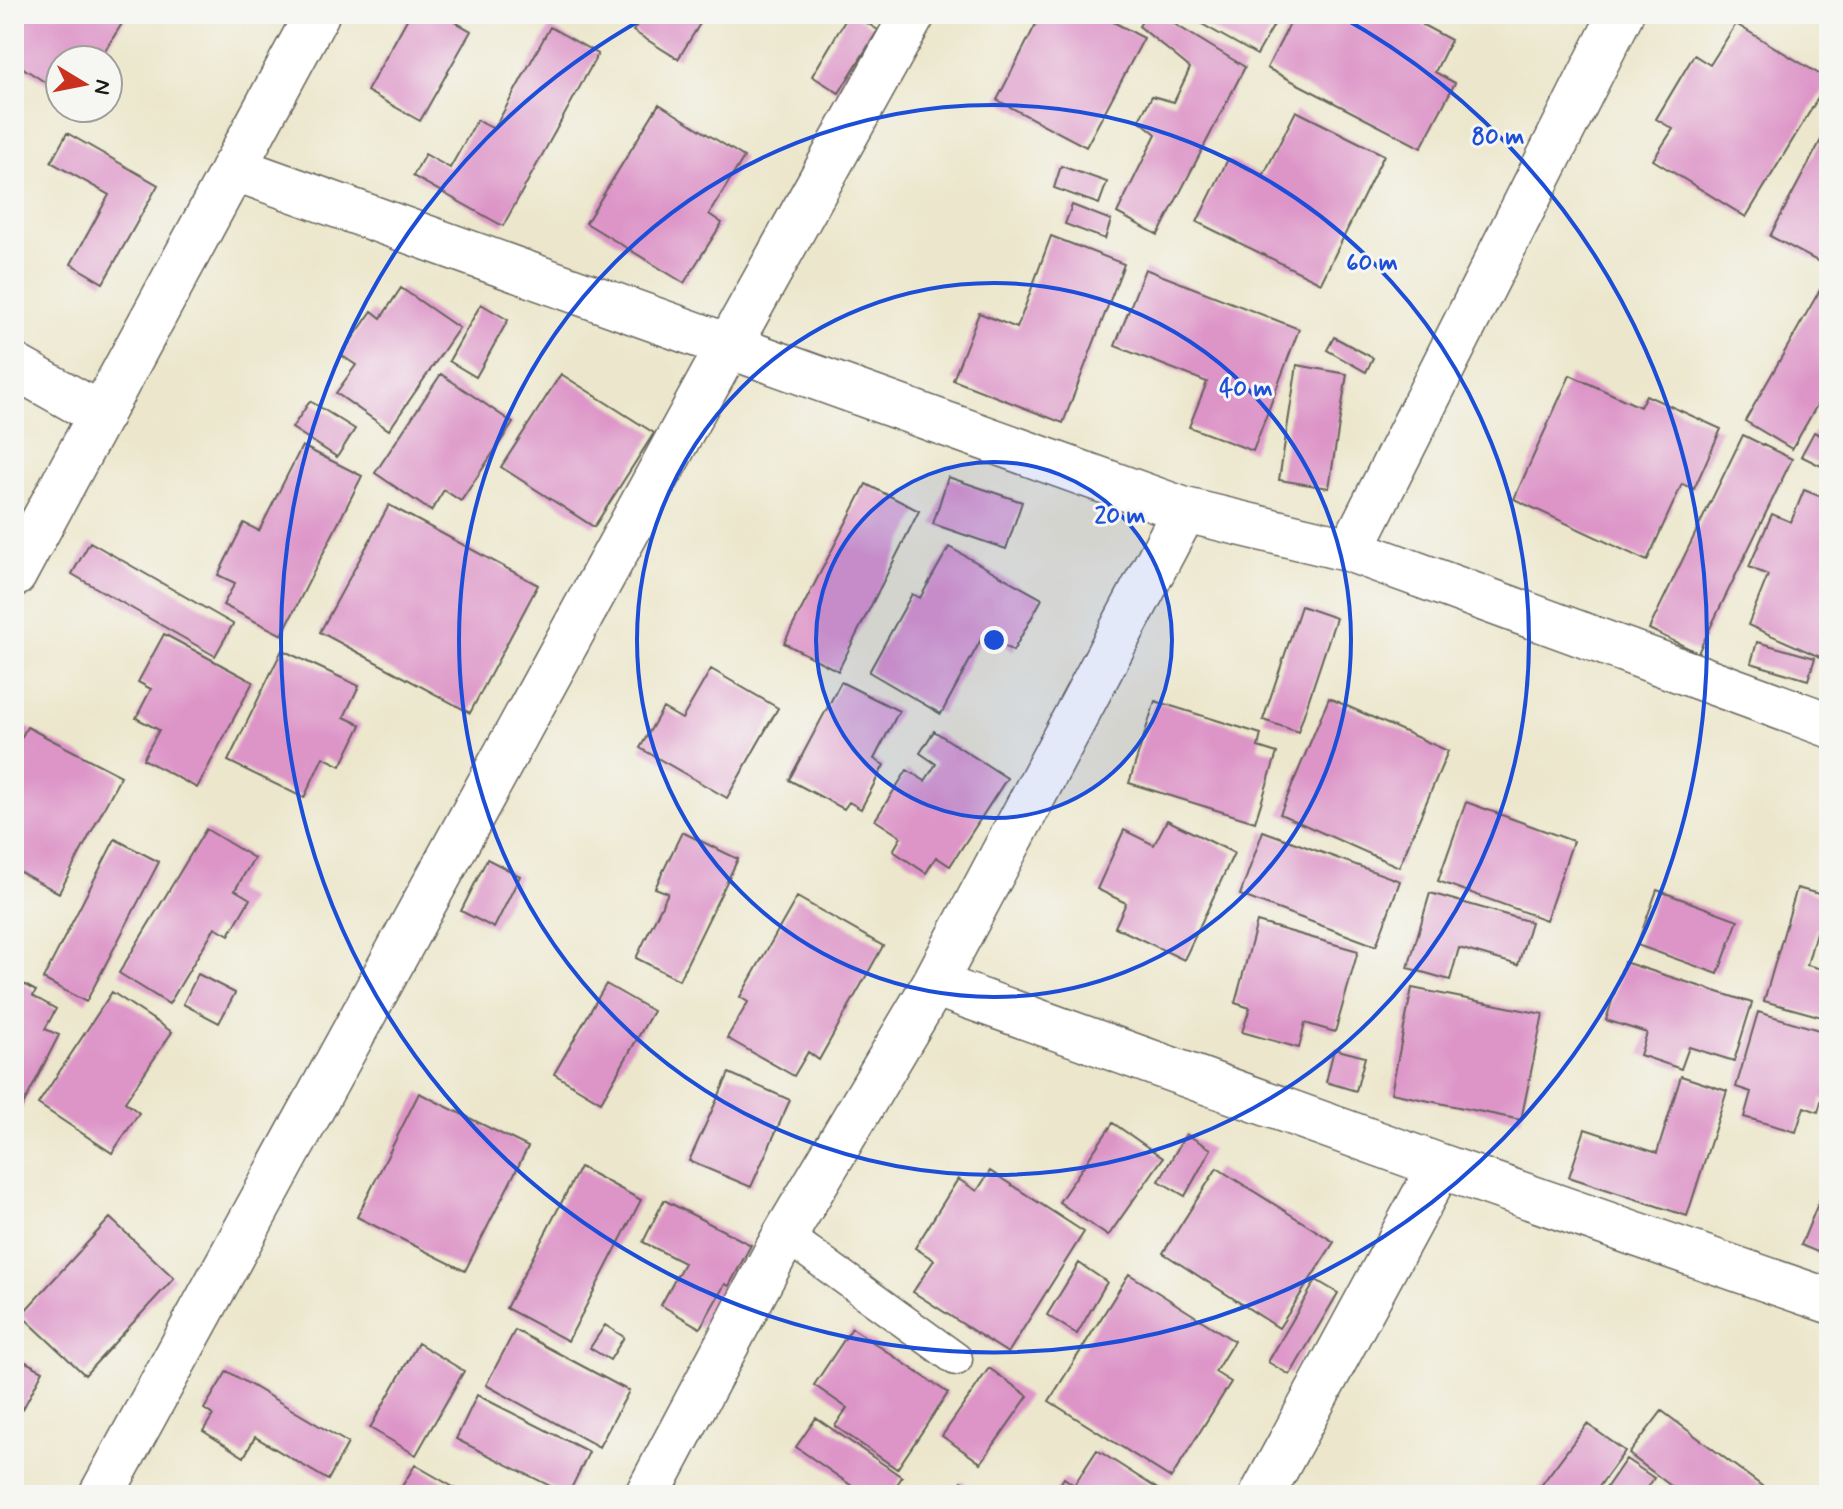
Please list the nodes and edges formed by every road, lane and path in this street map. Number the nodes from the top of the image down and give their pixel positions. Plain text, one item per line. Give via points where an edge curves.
1 (317, 14) edge
2 (913, 14) edge
3 (1621, 14) edge
4 (233, 168) junction
5 (728, 347) junction
6 (14, 366) edge
7 (101, 415) junction
8 (1185, 510) junction
9 (1351, 550) junction
10 (14, 575) edge
11 (1829, 725) edge
12 (934, 984) junction
13 (1440, 1166) junction
14 (785, 1235) junction
15 (1829, 1301) edge
16 (956, 1359) dead end
17 (101, 1495) edge
18 (647, 1495) edge
19 (1262, 1495) edge

1 - 4 street
2 - 5 street
3 - 9 street
4 - 5 street
4 - 7 street
5 - 8 street
5 - 17 street
6 - 7 street
7 - 10 street
8 - 9 street
8 - 12 street
9 - 11 street
12 - 13 street
12 - 14 street
13 - 15 street
13 - 19 street
14 - 16 lane
14 - 18 street

